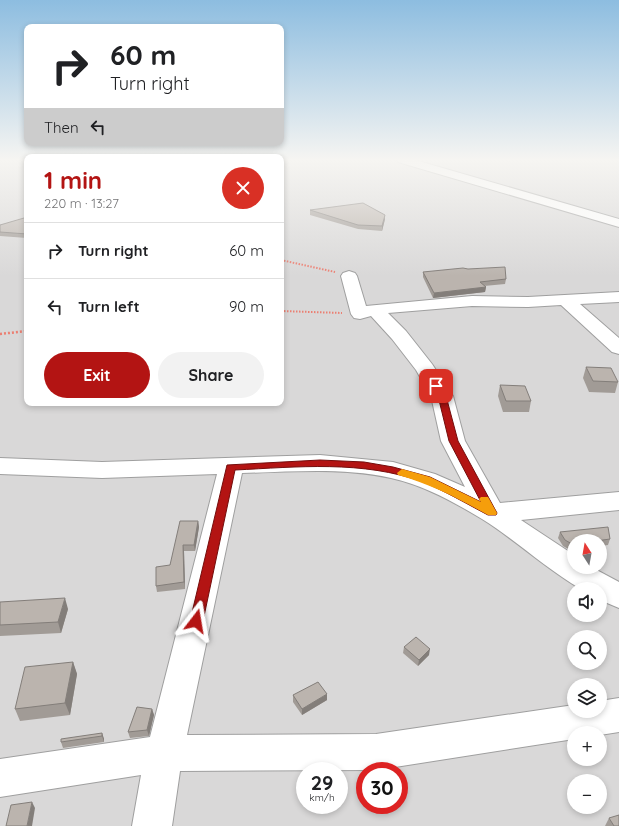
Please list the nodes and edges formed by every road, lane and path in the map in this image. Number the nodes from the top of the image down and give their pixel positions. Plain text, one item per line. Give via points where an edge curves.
1 (535, 199) edge
2 (619, 223) edge
3 (284, 260) edge
4 (349, 276) joint
5 (619, 297) edge
6 (565, 300) junction
7 (284, 311) edge
8 (367, 312) junction
9 (24, 331) edge
10 (0, 334) edge
11 (619, 348) edge
12 (0, 466) edge
13 (231, 467) junction
14 (619, 501) edge
15 (492, 513) junction
16 (619, 596) edge
17 (619, 715) edge
18 (164, 753) junction
19 (0, 778) edge
20 (152, 826) edge

1 - 2 street
3 - 4 path
4 - 8 street
5 - 6 street
6 - 8 street via 472,302
6 - 11 street
7 - 8 path
8 - 15 street via 404,341 425,368 442,396 453,441
9 - 10 path
12 - 13 street via 102,470
13 - 15 street via 320,463 393,470 451,490
13 - 18 street
14 - 15 street
15 - 16 street via 581,575
17 - 18 street via 376,752
18 - 19 street
18 - 20 street

